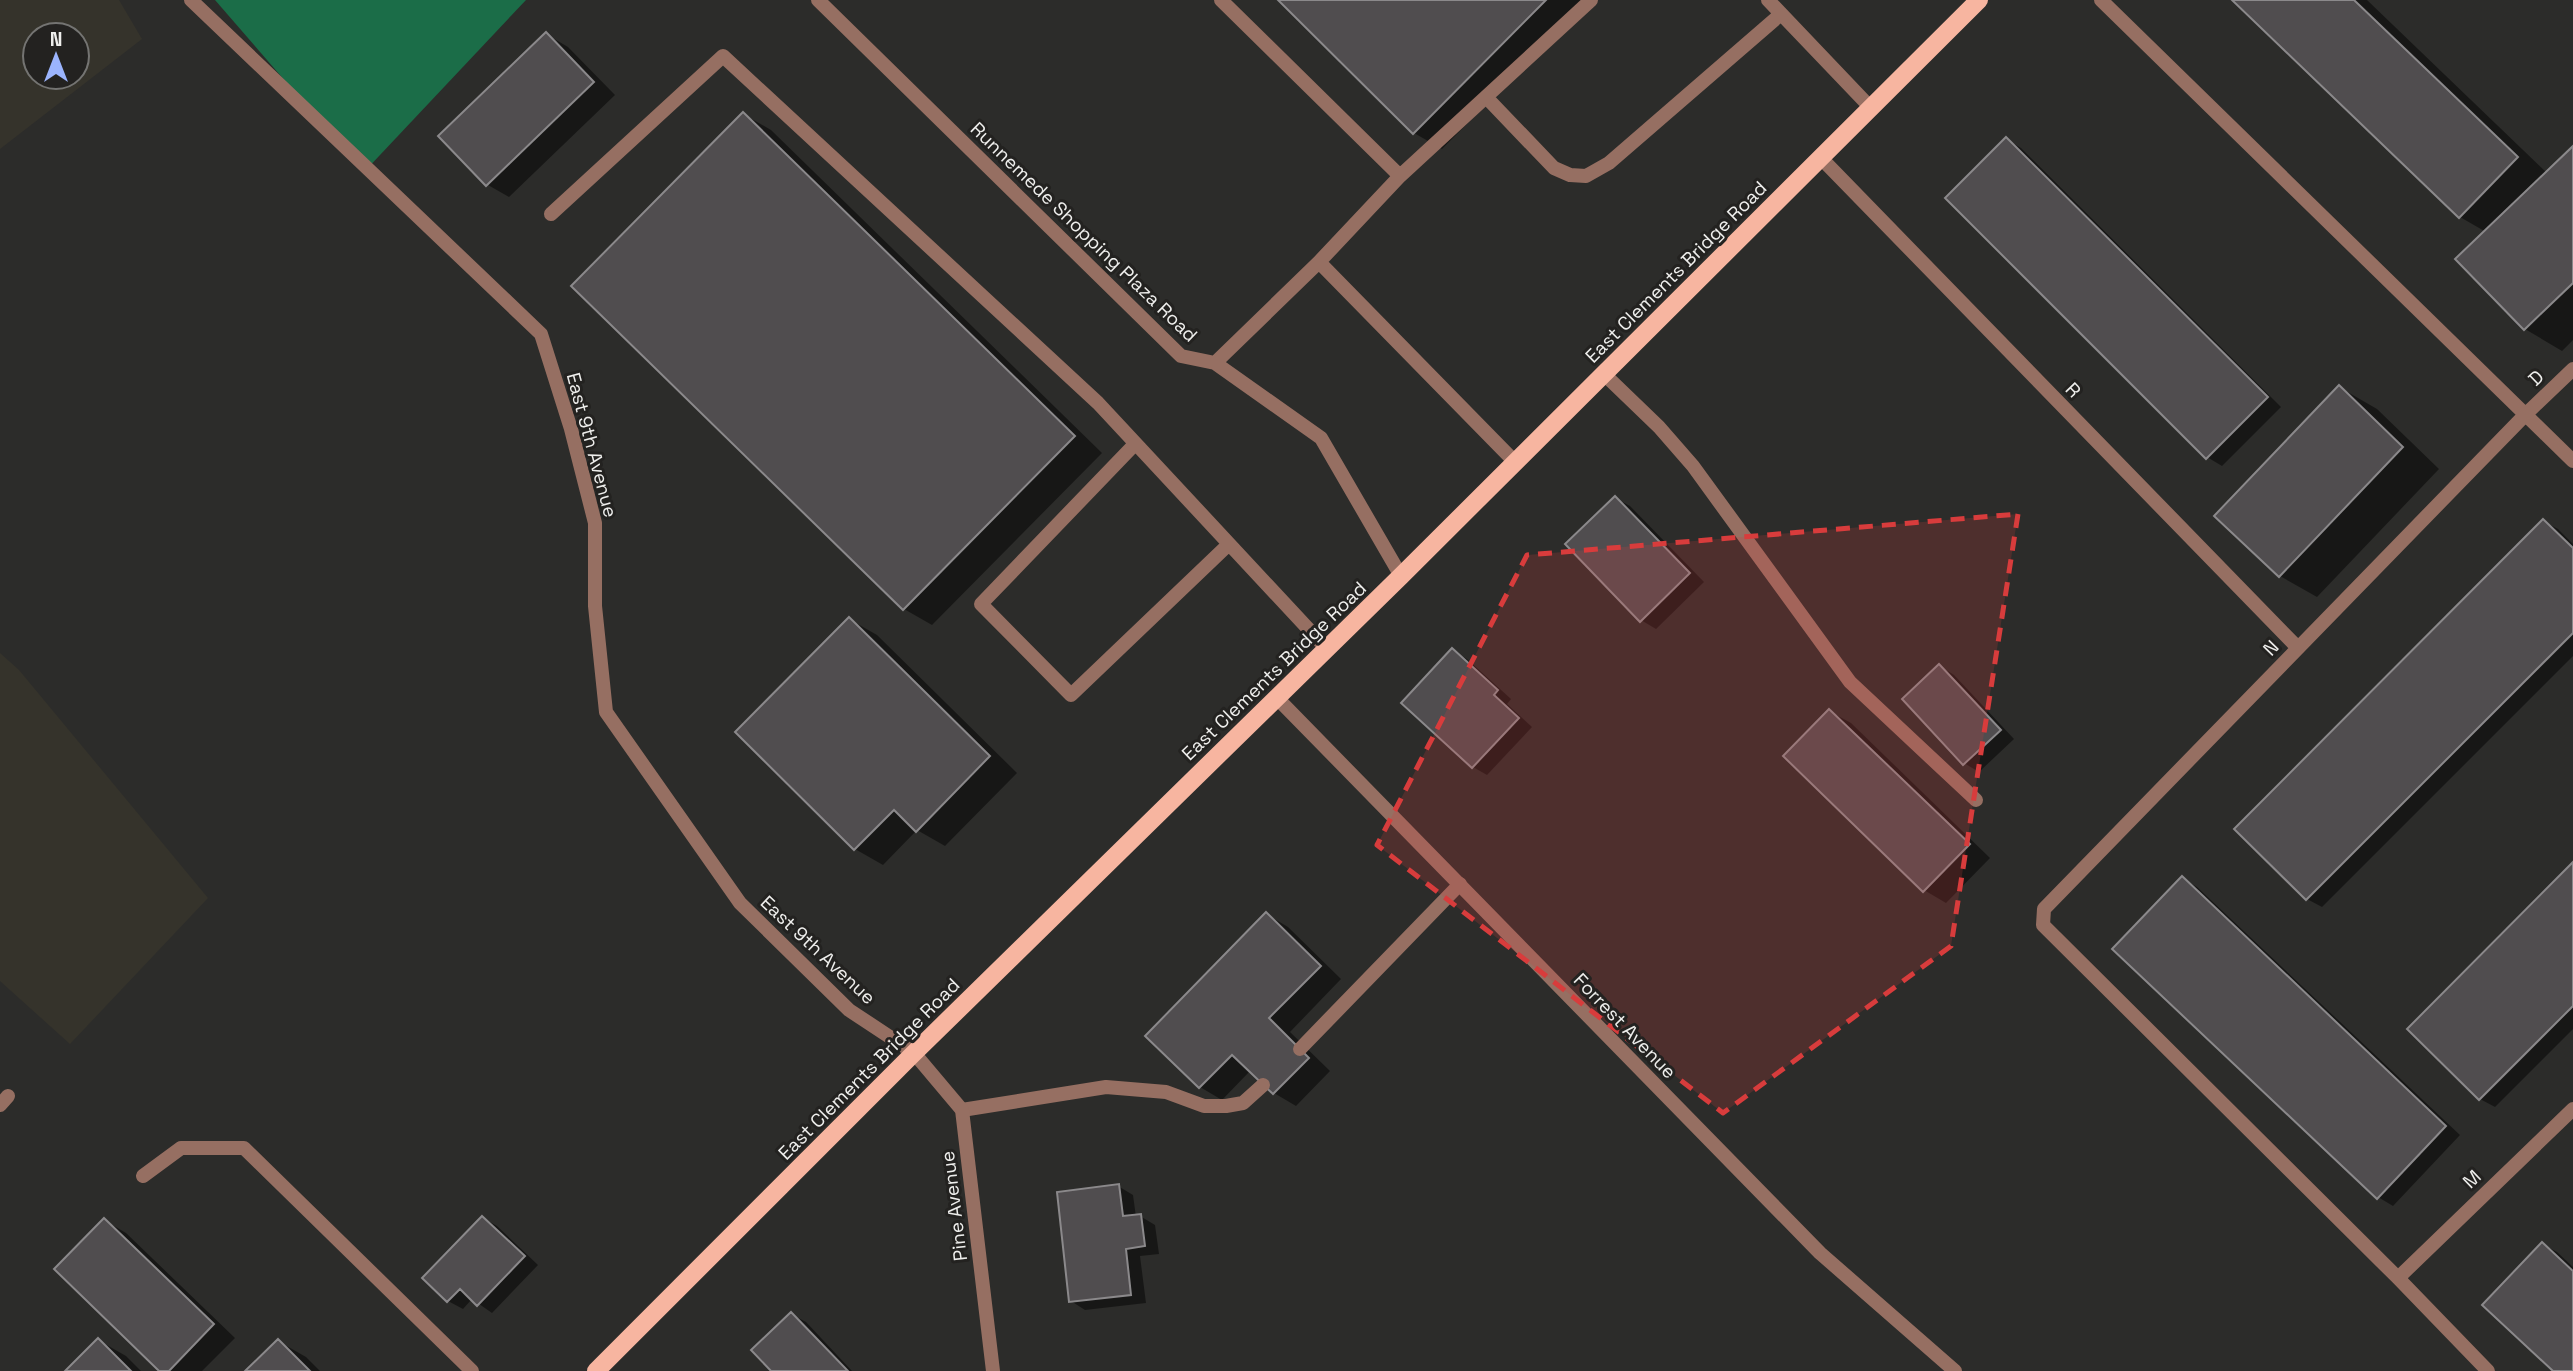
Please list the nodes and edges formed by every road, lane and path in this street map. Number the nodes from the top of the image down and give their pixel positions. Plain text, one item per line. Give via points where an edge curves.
1 (191, 0) edge
2 (818, 0) edge
3 (1221, 0) edge
4 (1591, 0) edge
5 (1768, 0) edge
6 (1979, 0) edge
7 (2101, 0) edge
8 (1781, 14) junction
9 (1486, 97) junction
10 (1871, 108) junction
11 (1821, 159) junction
12 (1400, 176) junction
13 (551, 214) dead end
14 (1319, 262) junction
15 (1215, 363) junction
16 (2573, 369) edge
17 (1604, 374) junction
18 (2526, 414) junction
19 (1135, 444) junction
20 (2573, 461) edge
21 (1515, 462) junction
22 (1229, 544) junction
23 (1401, 576) junction
24 (2298, 648) junction
25 (1326, 649) junction
26 (1277, 698) junction
27 (1976, 800) dead end
28 (1460, 884) junction
29 (1300, 1049) dead end
30 (914, 1054) junction
31 (1263, 1085) dead end
32 (2573, 1109) edge
33 (962, 1110) junction
34 (143, 1176) dead end
35 (2398, 1278) junction
36 (472, 1371) edge
37 (596, 1371) edge
38 (993, 1371) edge
39 (1955, 1371) edge
40 (2488, 1371) edge

1 - 30 street, East 9th Avenue via 541,334 595,523 595,606 606,712 740,903 849,1010
2 - 15 street, Runnemede Shopping Plaza Road via 1181,356
3 - 12 street
4 - 9 street
5 - 8 street
6 - 10 main road, East Clements Bridge Road
7 - 18 street
8 - 9 street via 1609,163 1586,176 1554,168
8 - 10 street
9 - 12 street
10 - 11 main road, East Clements Bridge Road
11 - 17 main road, East Clements Bridge Road
11 - 24 street, R
12 - 14 street
13 - 19 street via 723,57 1098,403
14 - 15 street
14 - 21 street
15 - 23 street, Runnemede Shopping Plaza Road via 1321,438
16 - 18 street, D
17 - 21 main road, East Clements Bridge Road
17 - 27 street via 1693,466 1850,682
18 - 20 street
18 - 24 street, N
19 - 22 street
19 - 22 street via 981,604 1071,695
21 - 23 main road, East Clements Bridge Road
22 - 25 street
23 - 25 main road, East Clements Bridge Road
24 - 35 street, N via 2044,909 2043,925
25 - 26 main road, East Clements Bridge Road
26 - 28 street, Forrest Avenue
26 - 30 main road, East Clements Bridge Road
28 - 29 street
28 - 39 street, Forrest Avenue via 1820,1253
30 - 33 street
30 - 37 main road, East Clements Bridge Road
31 - 33 street via 1243,1102 1226,1105 1204,1105 1167,1092 1106,1087
32 - 35 street, M
33 - 38 street, Pine Avenue
34 - 36 street via 181,1148 244,1148
35 - 40 street

